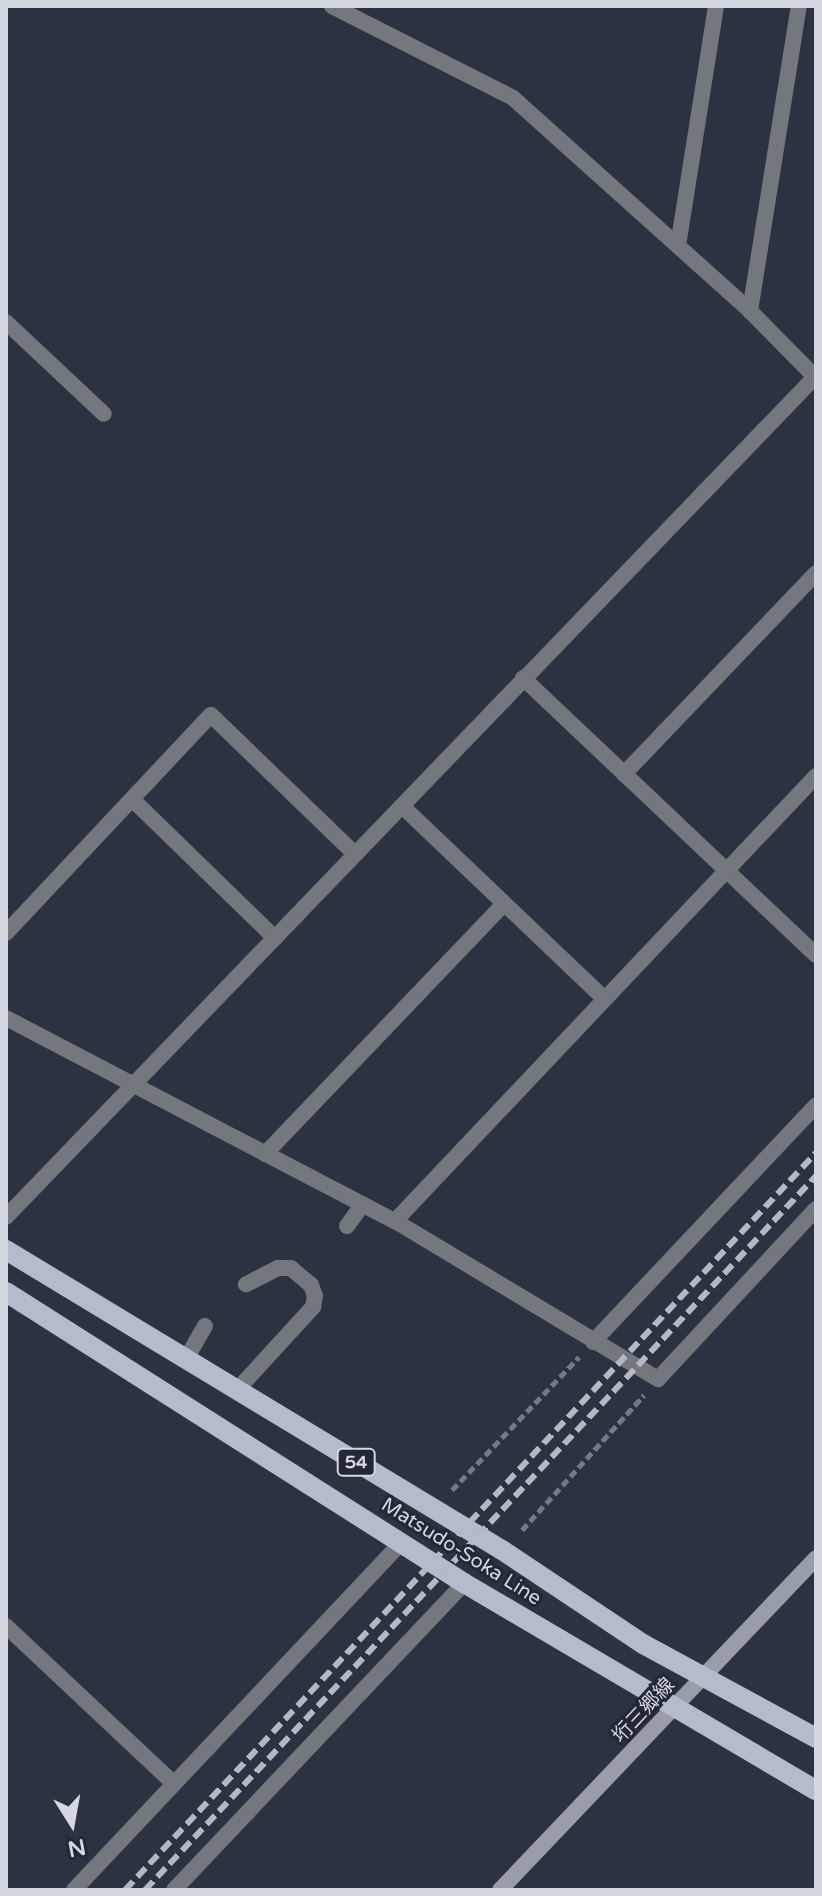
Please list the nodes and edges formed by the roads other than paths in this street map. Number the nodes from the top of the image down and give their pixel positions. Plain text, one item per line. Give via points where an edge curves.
1 (332, 6) edge
2 (716, 6) edge
3 (799, 6) edge
4 (678, 246) junction
5 (750, 311) junction
6 (6, 322) edge
7 (816, 377) edge
8 (104, 414) dead end
9 (816, 573) edge
10 (523, 678) junction
11 (624, 774) junction
12 (816, 776) edge
13 (133, 800) junction
14 (402, 806) junction
15 (354, 853) junction
16 (727, 870) junction
17 (503, 905) junction
18 (6, 933) edge
19 (275, 938) junction
20 (816, 955) edge
21 (605, 999) junction
22 (6, 1018) edge
23 (134, 1085) junction
24 (816, 1105) edge
25 (265, 1154) junction
26 (363, 1204) junction
27 (816, 1209) edge
28 (6, 1217) edge
29 (395, 1221) junction
30 (347, 1226) dead end
31 (6, 1250) edge
32 (246, 1284) dead end
33 (6, 1292) edge
34 (205, 1326) dead end
35 (593, 1342) junction
36 (186, 1359) junction
37 (237, 1390) junction
38 (401, 1543) junction
39 (816, 1558) edge
40 (464, 1583) junction
41 (6, 1626) edge
42 (706, 1675) junction
43 (675, 1706) junction
44 (816, 1738) edge
45 (172, 1782) junction
46 (816, 1790) edge
47 (74, 1890) edge
48 (174, 1890) edge
49 (500, 1890) edge

1 - 4 street via 513,98
2 - 4 street
3 - 5 street
4 - 5 street
5 - 7 street
6 - 8 street
7 - 10 street
9 - 11 street
10 - 11 street
10 - 14 street
11 - 16 street
12 - 16 street
13 - 15 street via 211,715
13 - 18 street
13 - 19 street
14 - 15 street
14 - 17 street
15 - 19 street
16 - 20 street
16 - 21 street
17 - 21 street
17 - 25 street
19 - 23 street
21 - 29 street
22 - 23 street
23 - 25 street
23 - 28 street
24 - 35 street
25 - 26 street
26 - 29 street
26 - 30 street
27 - 35 street via 658,1379
29 - 35 street
31 - 36 main road, Matsudo-Soka Line / 54
32 - 37 street via 278,1268 291,1268 311,1285 315,1296 313,1307
33 - 38 main road, Matsudo-Soka Line / 54
34 - 36 street
36 - 37 main road, Matsudo-Soka Line / 54
37 - 42 main road, Matsudo-Soka Line / 54 via 502,1550 643,1644
38 - 40 main road, Matsudo-Soka Line / 54
38 - 45 street
39 - 42 street, 垳三郷線
40 - 43 main road, Matsudo-Soka Line / 54
40 - 48 street
41 - 45 street
42 - 43 street, 垳三郷線
42 - 44 main road, Matsudo-Soka Line / 54
43 - 46 main road, Matsudo-Soka Line / 54
43 - 49 street, 垳三郷線
45 - 47 street

